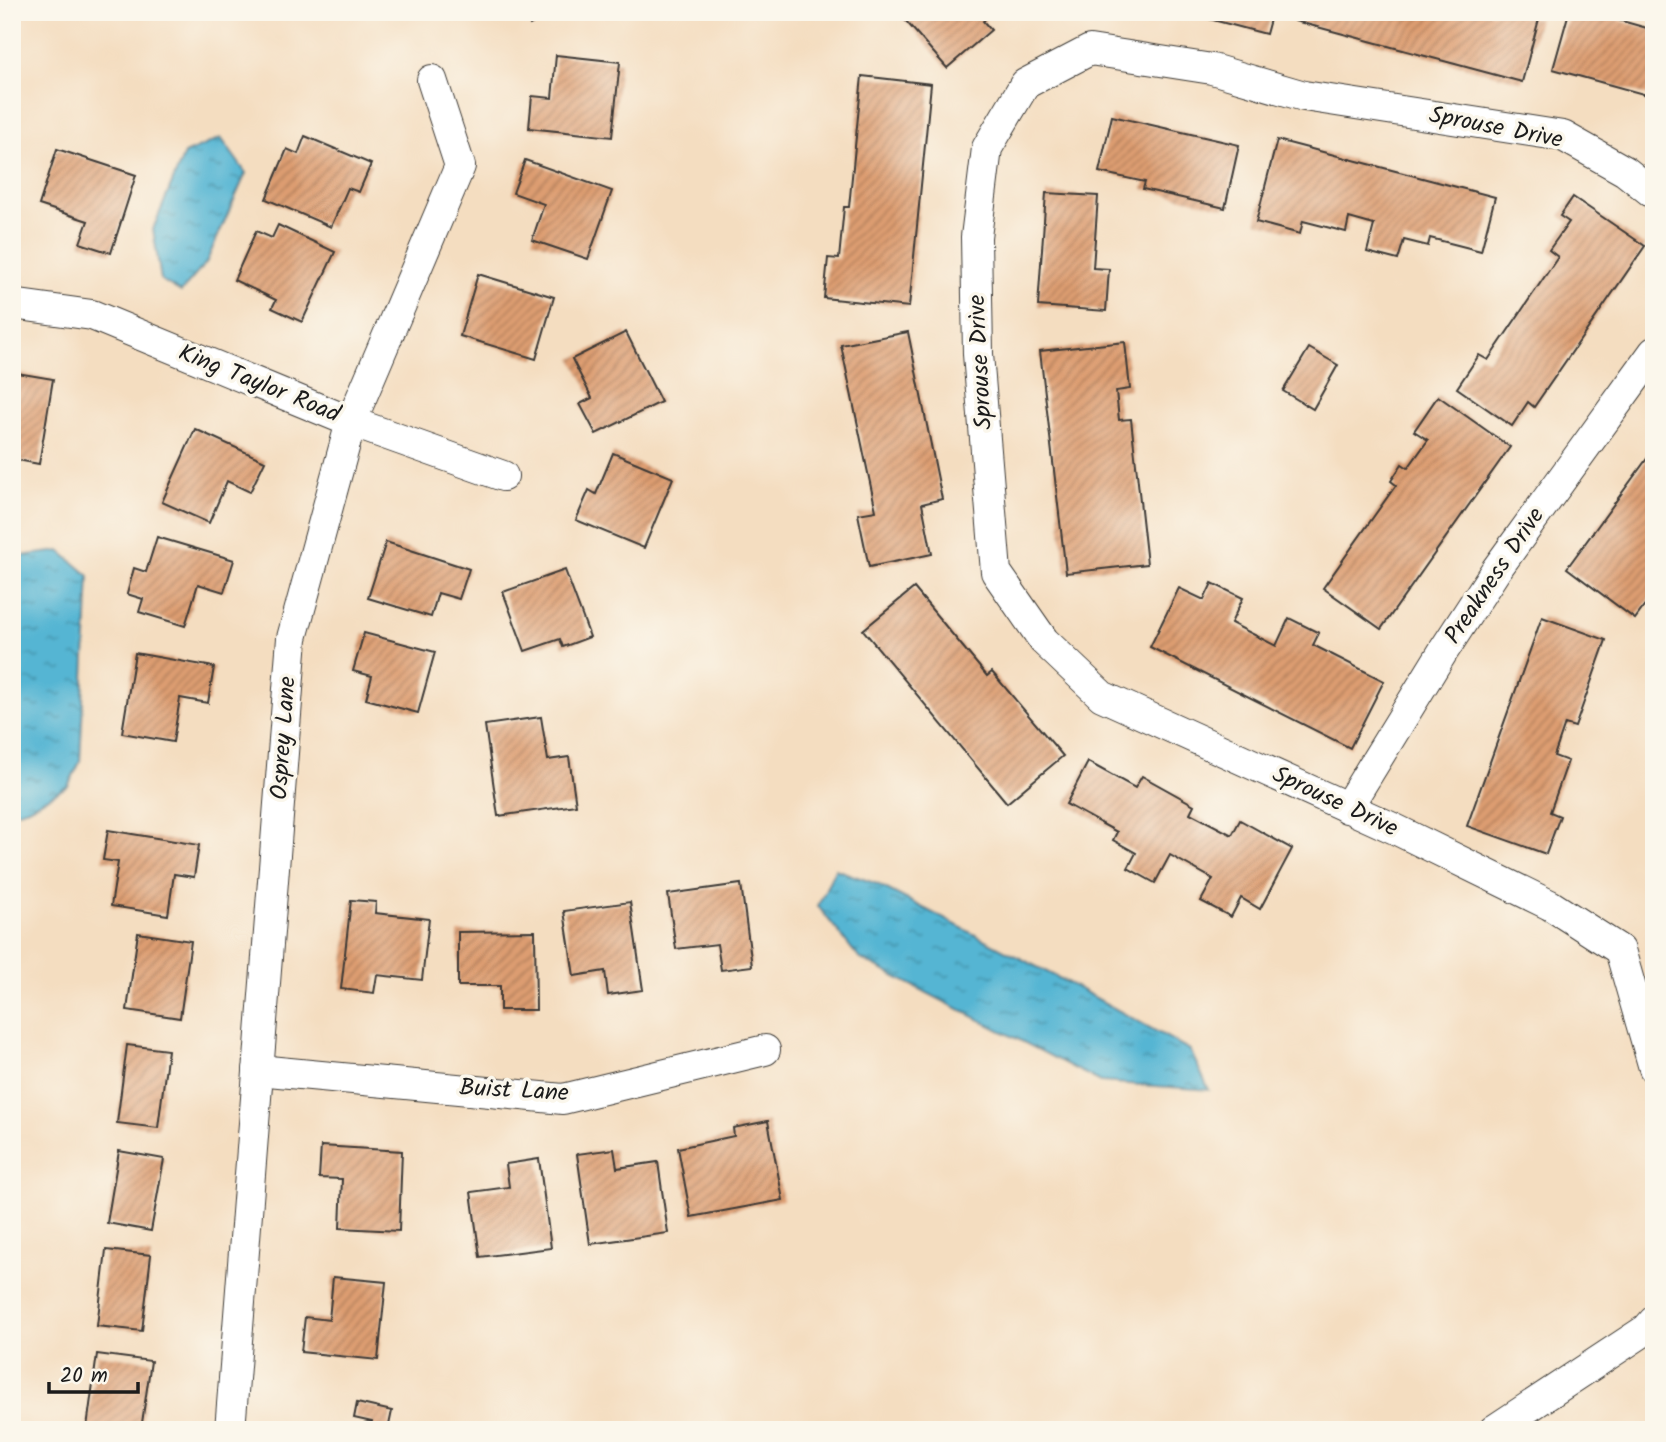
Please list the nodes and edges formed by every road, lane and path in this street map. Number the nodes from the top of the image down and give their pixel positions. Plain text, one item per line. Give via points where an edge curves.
1 (432, 80) dead end
2 (1654, 194) edge
3 (12, 304) edge
4 (1654, 352) edge
5 (351, 422) junction
6 (503, 476) dead end
7 (1347, 808) junction
8 (765, 1050) dead end
9 (1654, 1068) edge
10 (258, 1070) junction
11 (1654, 1321) edge
12 (230, 1430) edge
13 (1494, 1430) edge

1 - 5 street, Osprey Lane via 460,166
2 - 7 street, Sprouse Drive via 1625,171 1563,136 1304,96 1212,69 1090,50 1026,84 987,148 976,250 978,354 996,572 1044,641 1102,696
3 - 5 street, King Taylor Road via 92,315
4 - 7 street, Preakness Drive via 1496,570
5 - 6 street, King Taylor Road
5 - 10 street, Osprey Lane via 292,638
7 - 9 street, Sprouse Drive via 1550,905 1620,950
8 - 10 street, Buist Lane via 563,1099
10 - 12 street, Osprey Lane
11 - 13 street

